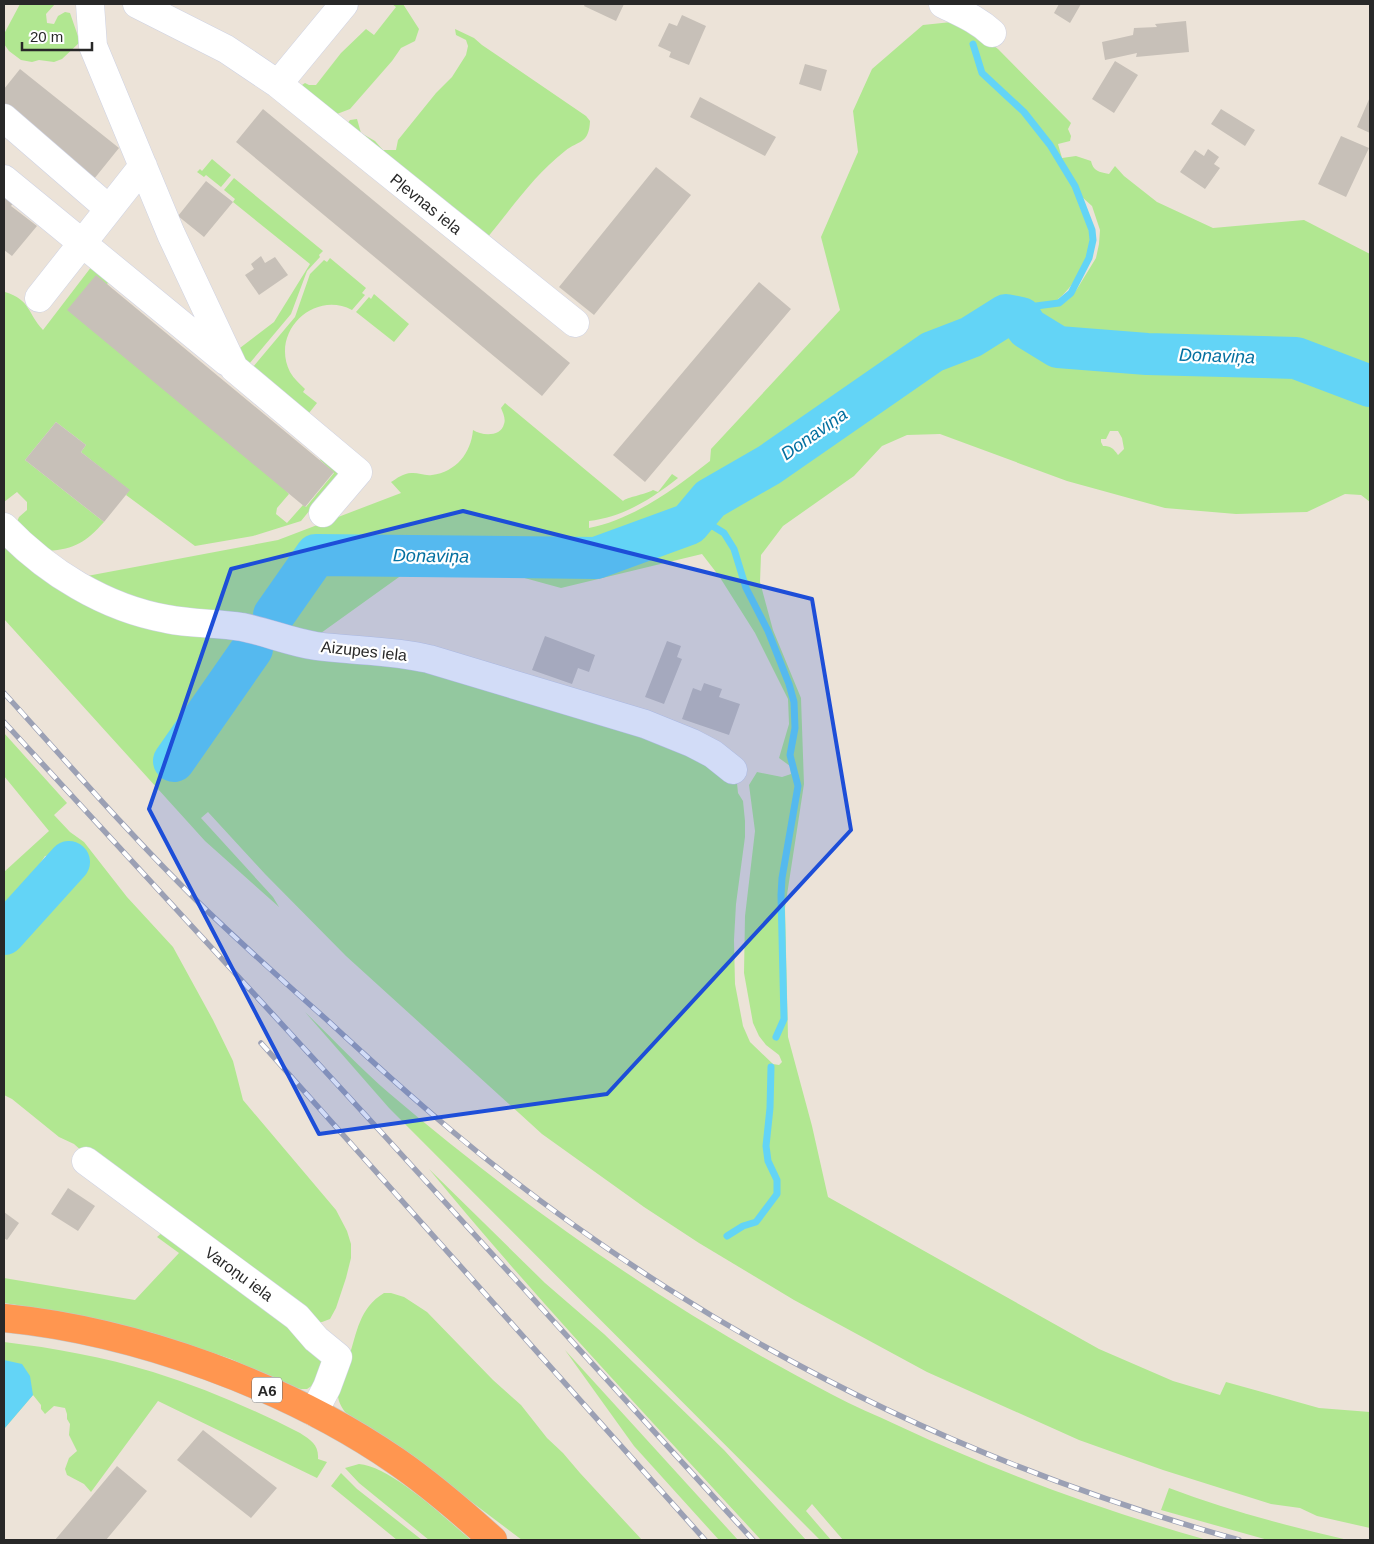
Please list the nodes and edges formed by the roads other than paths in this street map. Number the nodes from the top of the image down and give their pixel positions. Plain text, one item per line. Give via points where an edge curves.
1 (90, 4) edge
2 (137, 4) edge
3 (344, 4) edge
4 (967, 7) edge
5 (992, 33) dead end
6 (278, 84) junction
7 (4, 118) edge
8 (143, 166) junction
9 (4, 179) edge
10 (109, 209) junction
11 (83, 242) junction
12 (39, 298) dead end
13 (575, 324) dead end
14 (234, 368) junction
15 (323, 513) dead end
16 (4, 527) edge
17 (733, 770) dead end
18 (86, 1161) dead end
19 (4, 1318) edge
20 (314, 1412) junction
21 (494, 1540) edge

1 - 8 street via 93,46
2 - 6 street, Pļevnas iela via 226,49
3 - 6 street
4 - 5 street
6 - 13 street, Pļevnas iela
7 - 10 street
8 - 10 street
8 - 14 street
9 - 11 street
10 - 11 street
11 - 12 street
11 - 14 street
14 - 15 street via 358,472
16 - 17 street, Aizupes iela via 31,553 69,580 93,594 143,614 190,623 240,627 315,646 428,659 645,724 692,743
18 - 20 street, Varoņu iela via 297,1317 338,1357
19 - 20 highway, A6 via 65,1327 174,1355 255,1385
20 - 21 highway, A6 via 396,1461 435,1489

